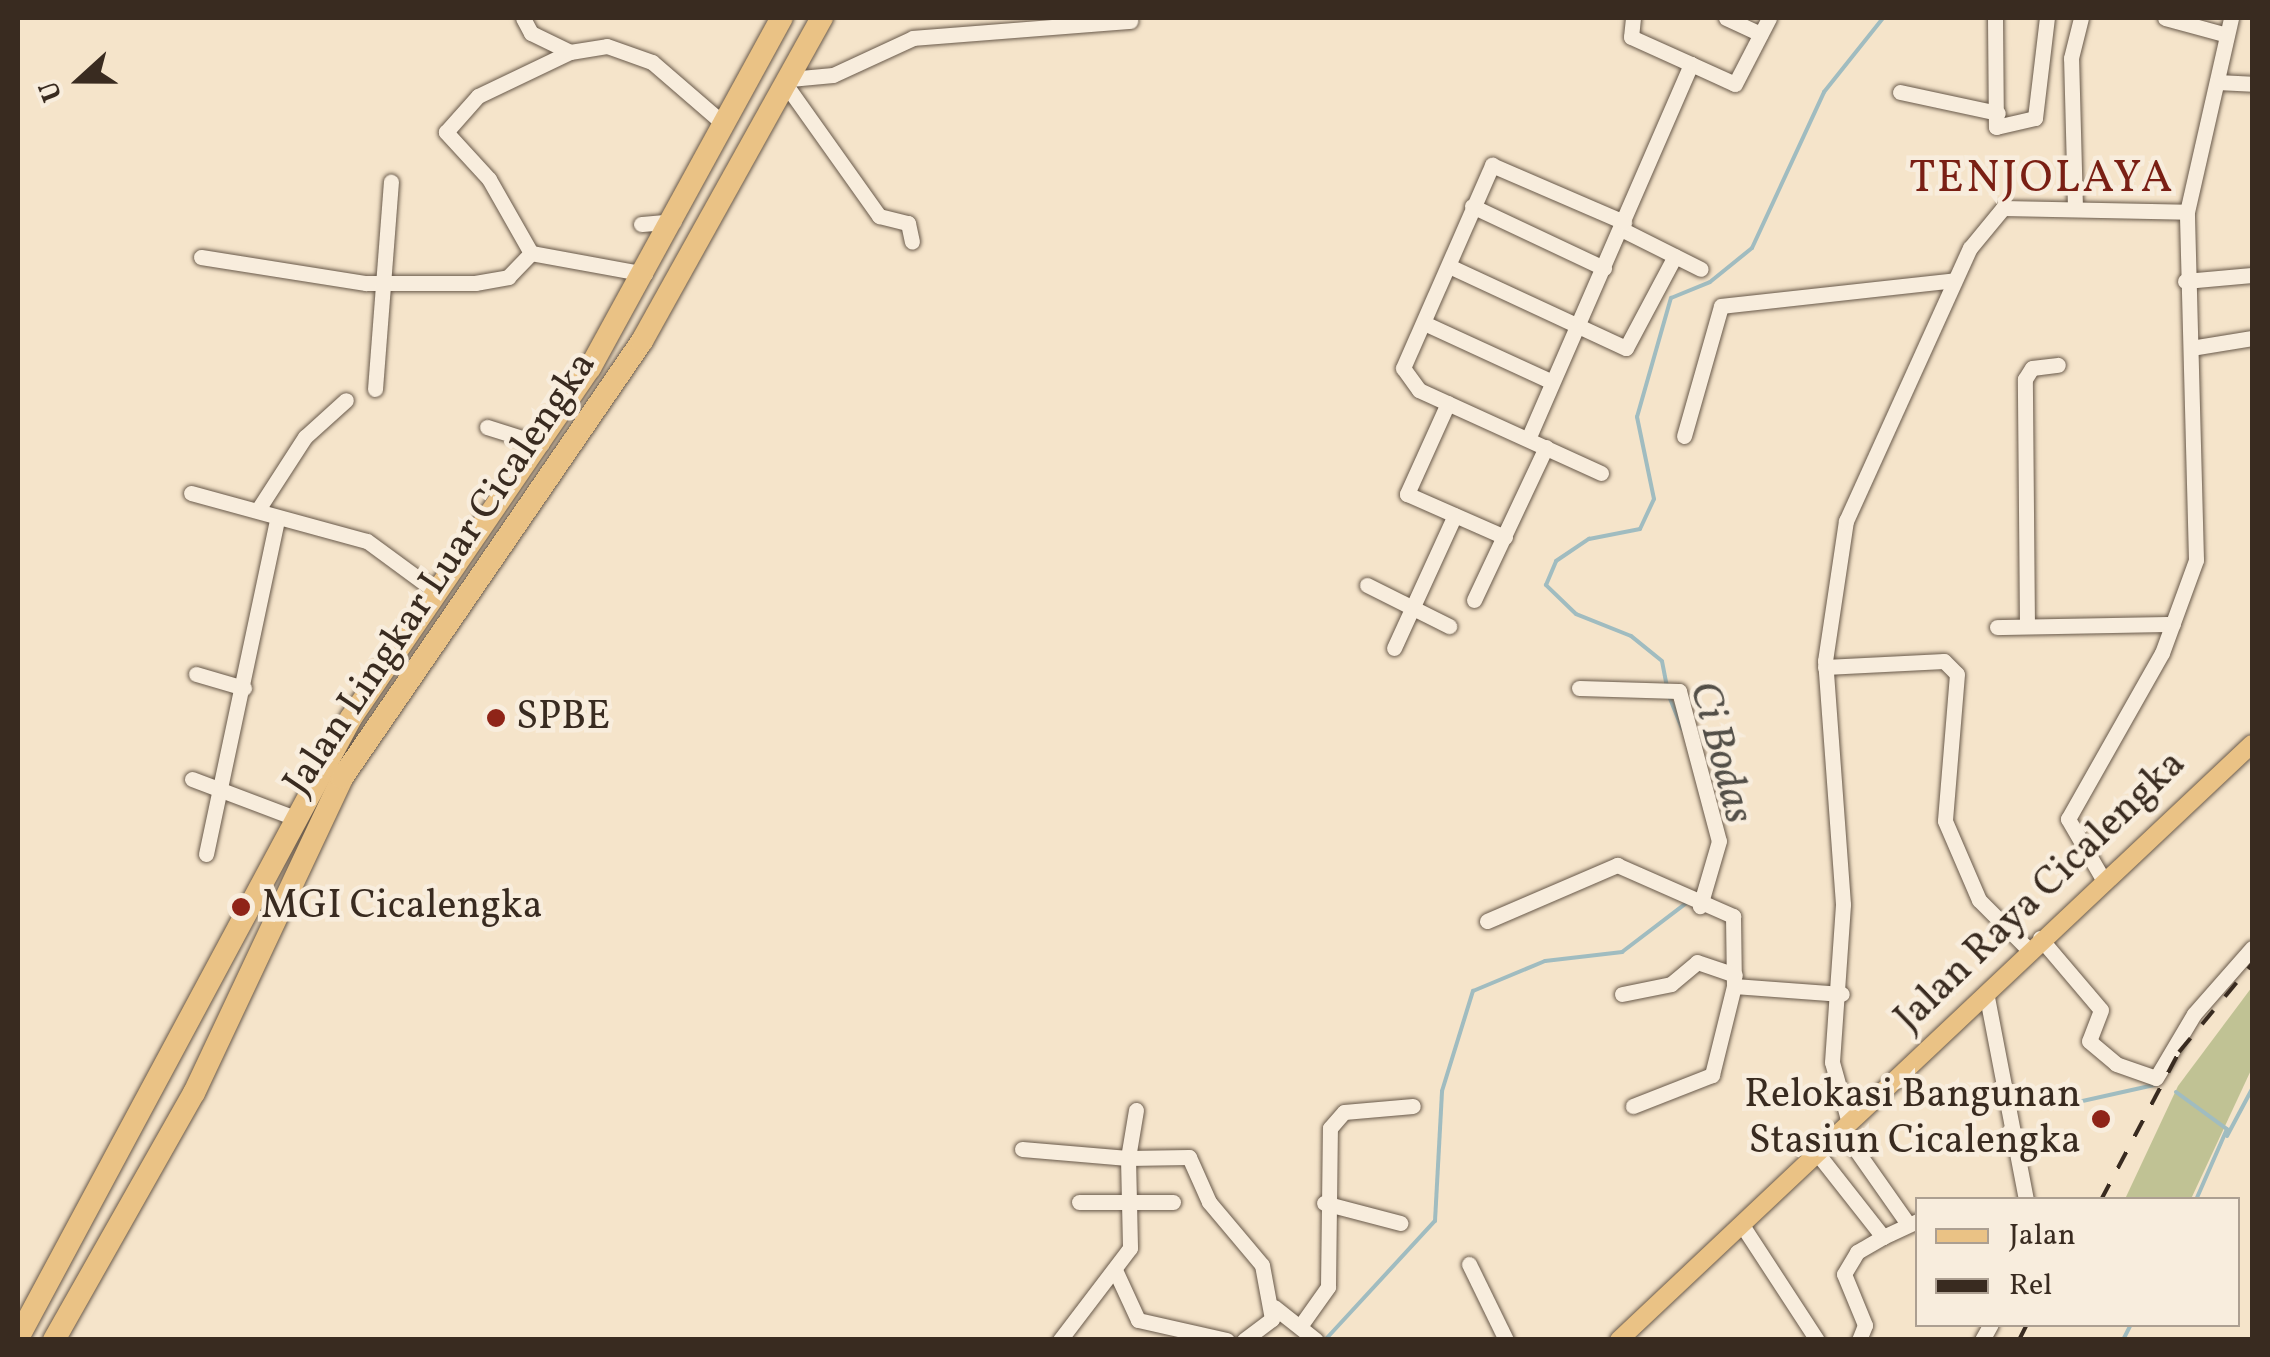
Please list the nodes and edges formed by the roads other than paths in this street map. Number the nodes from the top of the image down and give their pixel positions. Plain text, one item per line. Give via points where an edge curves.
1 (522, 18) edge
2 (822, 18) edge
3 (1633, 18) edge
4 (1726, 18) edge
5 (1769, 18) edge
6 (1995, 18) edge
7 (2047, 18) edge
8 (2081, 18) edge
9 (2165, 18) edge
10 (2231, 18) edge
11 (1088, 20) edge
12 (1130, 20) dead end
13 (1054, 21) edge
14 (774, 24) edge
15 (1761, 34) junction
16 (2228, 35) junction
17 (570, 52) junction
18 (1691, 64) junction
19 (788, 82) junction
20 (2217, 82) junction
21 (2252, 84) edge
22 (1900, 92) dead end
23 (1998, 113) junction
24 (725, 124) junction
25 (390, 182) dead end
26 (1472, 206) junction
27 (2075, 208) junction
28 (2187, 212) junction
29 (674, 221) junction
30 (641, 224) dead end
31 (1622, 226) junction
32 (912, 242) dead end
33 (531, 253) junction
34 (200, 256) dead end
35 (1675, 256) junction
36 (1449, 266) junction
37 (1604, 268) junction
38 (1701, 269) dead end
39 (645, 274) junction
40 (2252, 275) edge
41 (1955, 280) junction
42 (2185, 281) junction
43 (384, 284) junction
44 (1424, 323) junction
45 (1576, 328) junction
46 (2252, 338) edge
47 (2191, 348) junction
48 (2058, 365) dead end
49 (1552, 382) junction
50 (375, 389) dead end
51 (346, 400) dead end
52 (1448, 403) junction
53 (488, 428) dead end
54 (1684, 436) dead end
55 (1528, 438) junction
56 (541, 444) junction
57 (1546, 447) junction
58 (1601, 473) dead end
59 (191, 493) dead end
60 (259, 508) junction
61 (1455, 516) junction
62 (277, 518) junction
63 (1505, 537) junction
64 (1367, 586) dead end
65 (435, 591) junction
66 (1474, 600) dead end
67 (1413, 608) junction
68 (2173, 624) junction
69 (1449, 626) dead end
70 (1997, 626) dead end
71 (2026, 626) junction
72 (1394, 648) dead end
73 (1826, 668) junction
74 (196, 674) dead end
75 (244, 688) junction
76 (1579, 688) dead end
77 (2252, 744) edge
78 (192, 779) dead end
79 (222, 791) junction
80 (298, 818) junction
81 (206, 854) dead end
82 (2104, 881) junction
83 (1698, 905) junction
84 (1488, 921) dead end
85 (2035, 944) junction
86 (2252, 948) edge
87 (1734, 981) junction
88 (1986, 992) junction
89 (1622, 994) dead end
90 (1842, 994) junction
91 (1956, 1021) junction
92 (1989, 1035) junction
93 (1414, 1106) dead end
94 (1633, 1106) dead end
95 (1136, 1110) dead end
96 (1845, 1126) junction
97 (1022, 1149) dead end
98 (1817, 1153) junction
99 (1128, 1158) junction
100 (2026, 1197) edge
101 (1078, 1202) dead end
102 (1174, 1202) dead end
103 (1134, 1203) junction
104 (1324, 1204) junction
105 (1913, 1223) edge
106 (1400, 1224) dead end
107 (1742, 1225) junction
108 (1883, 1237) junction
109 (1468, 1264) dead end
110 (1115, 1270) junction
111 (1274, 1307) junction
112 (1301, 1326) junction
113 (18, 1338) edge
114 (54, 1340) edge
115 (1060, 1340) edge
116 (1227, 1340) edge
117 (1244, 1340) edge
118 (1316, 1340) edge
119 (1506, 1340) edge
120 (1619, 1340) edge
121 (1817, 1340) edge
122 (1859, 1340) edge

1 - 17 street via 531,32
2 - 19 highway, Jalan Lingkar Luar Cicalengka
3 - 18 street via 1631,36
4 - 15 street
5 - 15 street
6 - 23 street
7 - 23 street via 2035,118 1996,127
8 - 27 street via 2072,58
9 - 16 street
10 - 16 street
11 - 12 street
11 - 13 street
13 - 19 street via 912,38 833,75
14 - 24 highway, Jalan Lingkar Luar Cicalengka
15 - 18 street via 1736,84
16 - 20 street
17 - 24 street via 607,46 652,62
17 - 33 street via 478,96 446,129 502,198
18 - 31 street
19 - 32 street via 879,216 908,223
19 - 114 highway, Jalan Lingkar Luar Cicalengka via 642,341 342,778 194,1094
20 - 21 street
20 - 28 street
22 - 23 street
24 - 29 highway, Jalan Lingkar Luar Cicalengka
25 - 43 street
26 - 31 street via 1488,168 1499,164
26 - 36 street
26 - 37 street
27 - 28 street
27 - 41 street via 2003,208
28 - 42 street
29 - 30 street
29 - 39 highway, Jalan Lingkar Luar Cicalengka
31 - 35 street
31 - 37 street
33 - 39 street
33 - 43 street via 508,277
34 - 43 street
35 - 38 street
35 - 45 street via 1631,346
36 - 44 street
36 - 45 street
37 - 45 street
39 - 56 highway, Jalan Lingkar Luar Cicalengka
40 - 42 street
41 - 54 street via 1721,306
41 - 73 street via 1846,521
42 - 47 street
43 - 50 street
44 - 49 street
44 - 52 street via 1404,377
45 - 49 street
46 - 47 street
47 - 68 street via 2198,529
48 - 71 street via 2032,368 2025,380
49 - 55 street
51 - 60 street via 305,438
52 - 55 street
52 - 61 street via 1407,494
53 - 56 street
55 - 57 street
56 - 65 highway, Jalan Lingkar Luar Cicalengka
57 - 58 street
57 - 63 street
59 - 60 street
60 - 62 street
61 - 63 street
61 - 67 street
62 - 65 street via 368,541
62 - 75 street
63 - 66 street
64 - 67 street
65 - 80 highway, Jalan Lingkar Luar Cicalengka
67 - 69 street
67 - 72 street
68 - 71 street
68 - 82 street via 2068,819
70 - 71 street
73 - 85 street via 1944,660 1957,674 1945,821 1979,900
73 - 90 street
74 - 75 street
75 - 79 street
76 - 83 street via 1674,692 1718,828 1719,859
77 - 82 main road, Jalan Raya Cicalengka
78 - 79 street
79 - 80 street
79 - 81 street
80 - 113 highway, Jalan Lingkar Luar Cicalengka
82 - 85 main road, Jalan Raya Cicalengka
83 - 84 street via 1618,865
83 - 87 street via 1733,916
85 - 86 street via 2101,1010 2090,1041 2116,1064 2156,1078 2177,1037
85 - 88 main road, Jalan Raya Cicalengka
87 - 89 street via 1697,962 1671,984
87 - 90 street
87 - 94 street via 1712,1074
88 - 91 main road, Jalan Raya Cicalengka
88 - 92 street
90 - 96 street via 1832,1062
91 - 92 street
91 - 96 main road, Jalan Raya Cicalengka
92 - 100 street via 2016,1122
93 - 104 street via 1344,1112 1334,1122
95 - 99 street
96 - 98 main road, Jalan Raya Cicalengka
96 - 105 street
97 - 99 street
98 - 107 main road, Jalan Raya Cicalengka
98 - 108 street
99 - 103 street
99 - 111 street via 1189,1158 1209,1202 1262,1266
101 - 103 street
102 - 103 street
103 - 110 street via 1130,1248
104 - 106 street
104 - 112 street via 1328,1287
105 - 108 street
107 - 120 main road, Jalan Raya Cicalengka
107 - 121 street
108 - 122 street via 1858,1252 1844,1274 1865,1325
109 - 119 street
110 - 115 street
110 - 116 street via 1138,1320
111 - 112 street
111 - 117 street via 1264,1330
112 - 118 street

